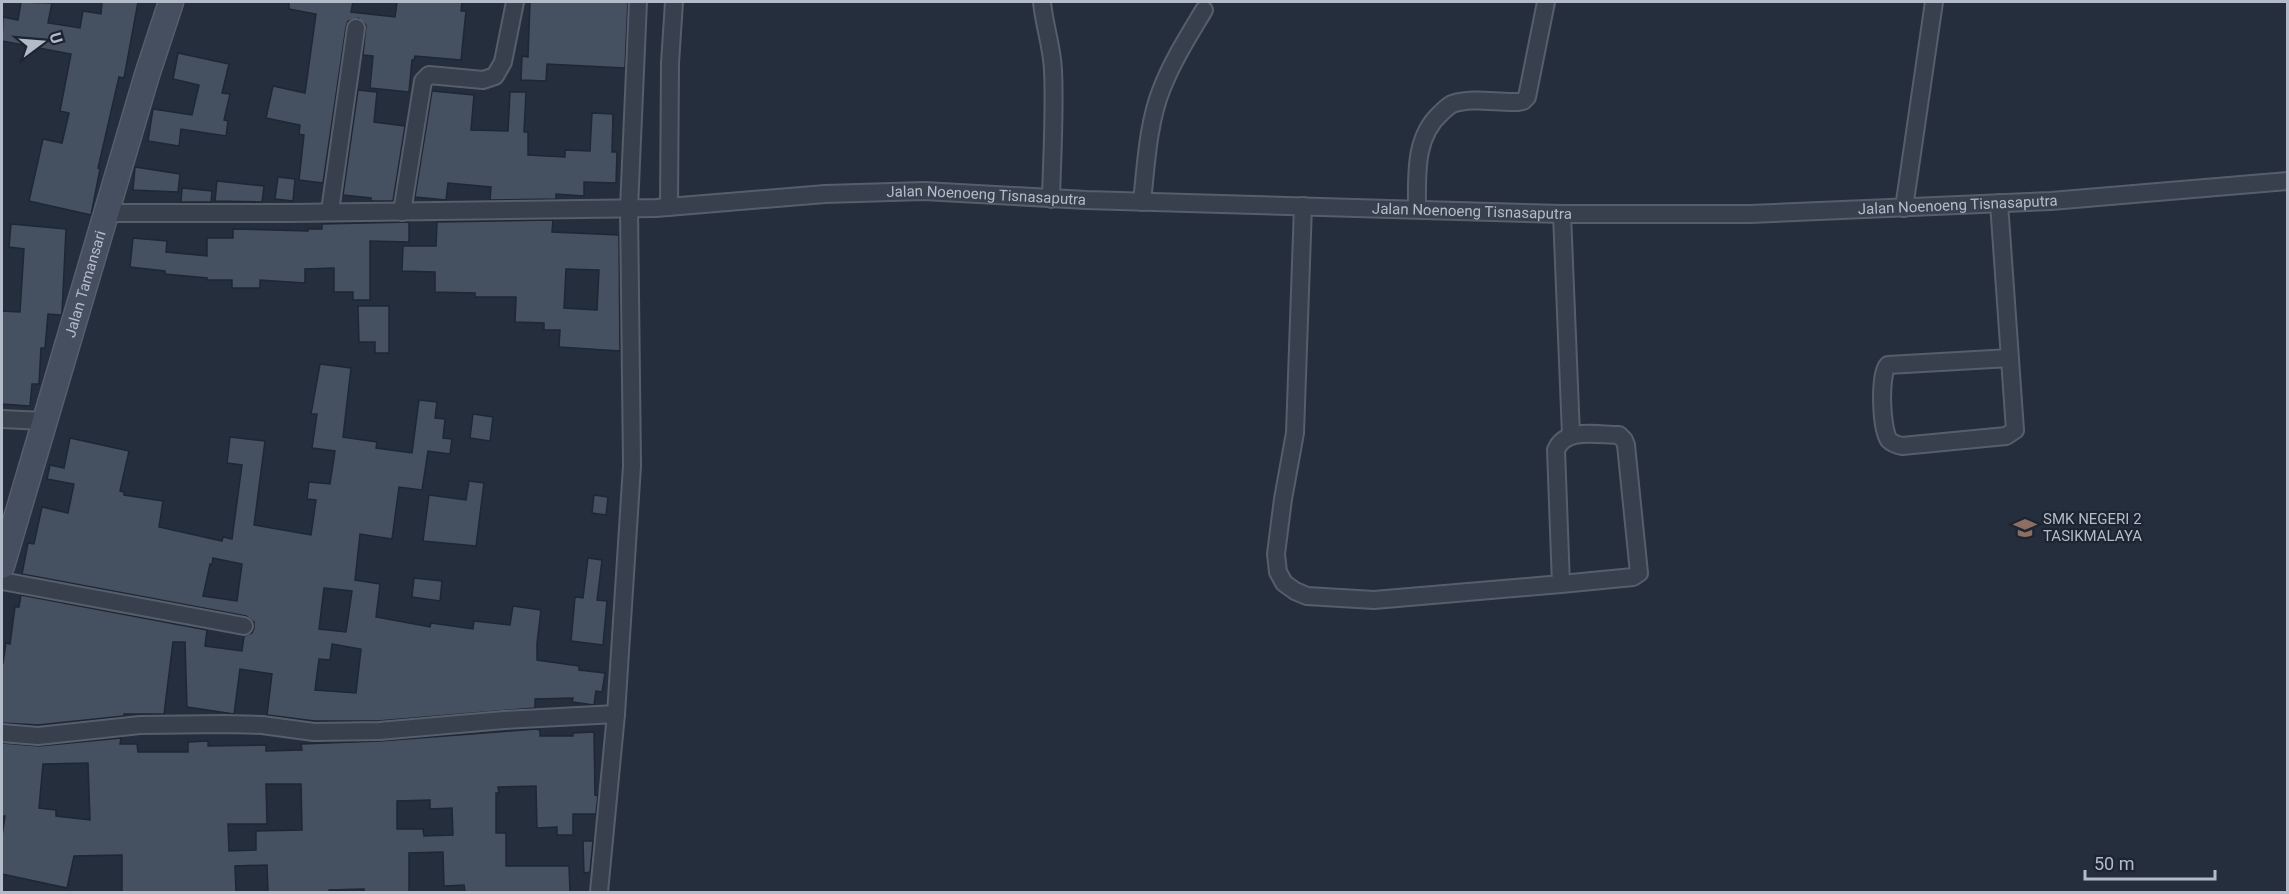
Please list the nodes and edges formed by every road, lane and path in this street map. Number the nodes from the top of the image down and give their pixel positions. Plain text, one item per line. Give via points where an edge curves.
1 (171, 2) edge
2 (515, 2) edge
3 (638, 2) edge
4 (674, 2) edge
5 (1042, 2) edge
6 (1546, 2) edge
7 (1934, 2) edge
8 (1204, 10) dead end
9 (356, 28) dead end
10 (2288, 181) edge
11 (1051, 199) junction
12 (1142, 202) junction
13 (1999, 203) junction
14 (1303, 206) junction
15 (662, 207) junction
16 (634, 208) junction
17 (1904, 208) junction
18 (1417, 209) junction
19 (330, 212) junction
20 (402, 212) junction
21 (107, 213) junction
22 (1562, 214) junction
23 (2010, 358) junction
24 (2, 419) edge
25 (43, 422) junction
26 (1571, 435) junction
27 (2, 566) edge
28 (2, 581) edge
29 (1561, 584) junction
30 (244, 626) dead end
31 (616, 714) junction
32 (2, 733) edge
33 (599, 892) edge

1 - 21 main road, Jalan Tamansari
2 - 20 street via 503,62 495,76 483,80 429,75 423,81
3 - 16 street
4 - 15 street
5 - 11 street via 1053,70
6 - 18 street via 1527,97 1518,102 1479,100 1451,105 1438,115 1421,145
7 - 17 street
8 - 12 street via 1161,89 1148,147
9 - 19 street
10 - 13 street, Jalan Noenoeng Tisnasaputra
11 - 12 street, Jalan Noenoeng Tisnasaputra
11 - 15 street, Jalan Noenoeng Tisnasaputra via 924,190
12 - 14 street, Jalan Noenoeng Tisnasaputra
13 - 17 street, Jalan Noenoeng Tisnasaputra
13 - 23 street
14 - 18 street, Jalan Noenoeng Tisnasaputra
14 - 29 street via 1295,433 1276,555 1284,583 1308,596 1374,600
15 - 16 street, Jalan Noenoeng Tisnasaputra
16 - 20 street, Jalan Noenoeng Tisnasaputra
16 - 31 street via 632,466
17 - 22 street, Jalan Noenoeng Tisnasaputra via 1750,214
18 - 22 street, Jalan Noenoeng Tisnasaputra
19 - 20 street, Jalan Noenoeng Tisnasaputra
19 - 21 street, Jalan Noenoeng Tisnasaputra
21 - 25 main road, Jalan Tamansari
22 - 26 street
23 - 23 street via 1888,365 1882,380 1884,427 1889,440 1902,446 2009,435 2015,430
24 - 25 street
25 - 27 main road, Jalan Tamansari
26 - 29 street via 1561,440 1556,450
26 - 29 street via 1619,435 1624,440 1640,566 1633,577
28 - 30 street
31 - 32 street via 379,732 315,732 224,724 140,725 38,736
31 - 33 street

